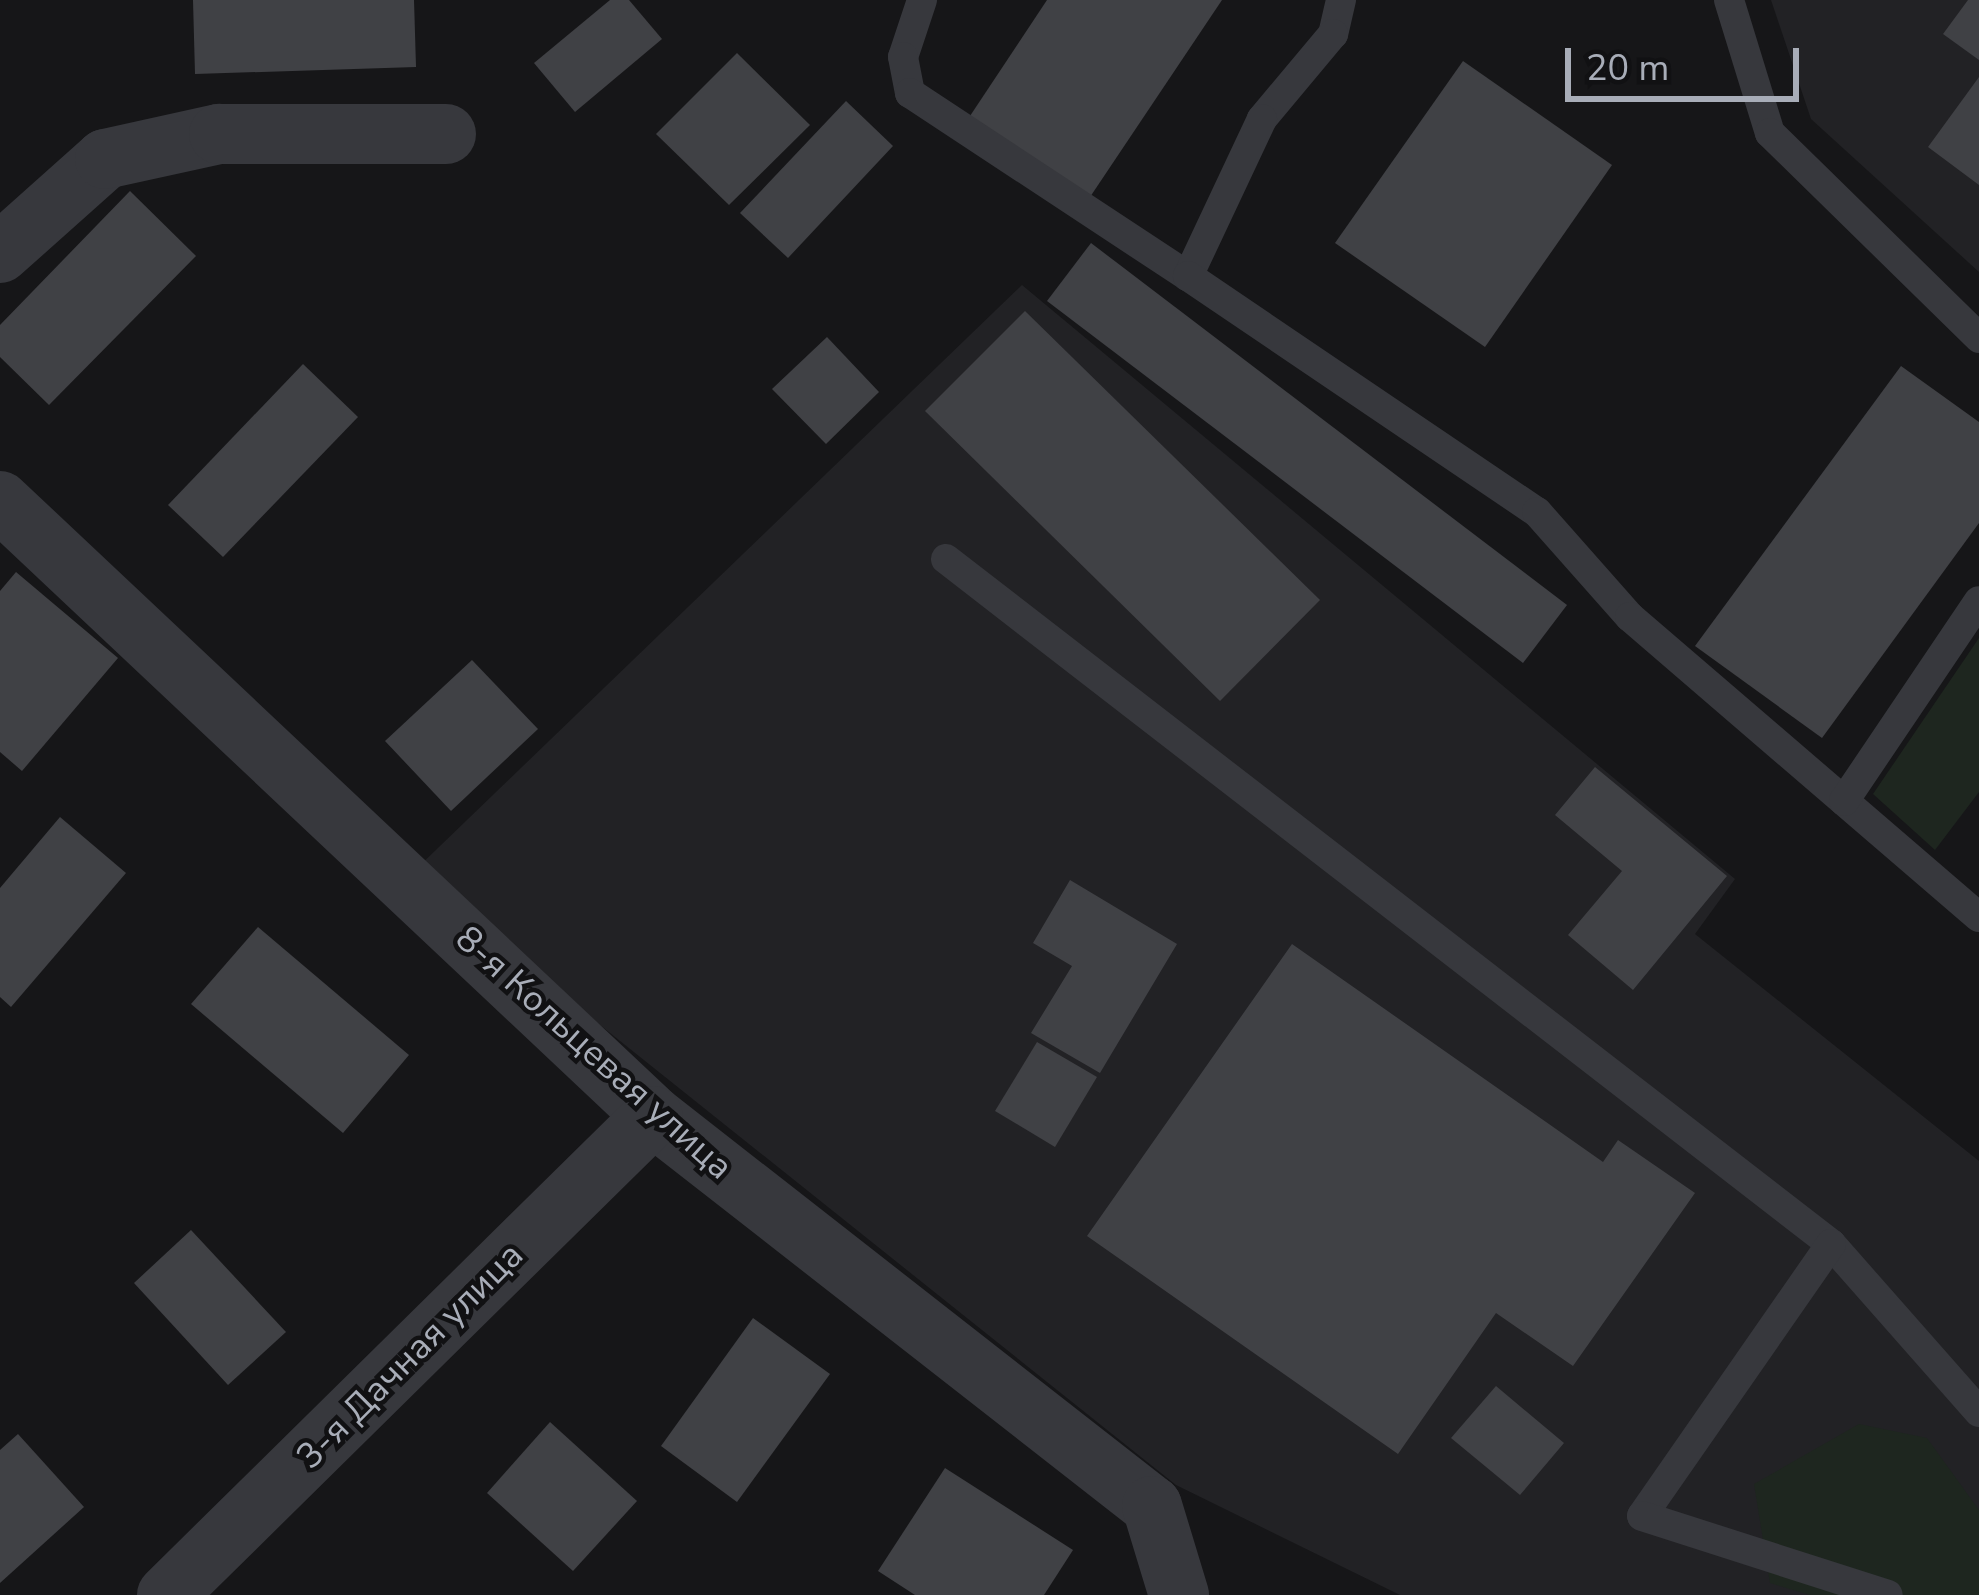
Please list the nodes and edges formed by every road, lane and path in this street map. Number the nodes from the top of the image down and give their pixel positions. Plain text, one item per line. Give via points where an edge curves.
1 (922, 0) edge
2 (1341, 0) edge
3 (1729, 0) edge
4 (446, 134) dead end
5 (0, 253) edge
6 (1188, 276) junction
7 (1979, 338) edge
8 (1, 504) edge
9 (946, 559) dead end
10 (1979, 601) edge
11 (1844, 801) junction
12 (1979, 917) edge
13 (652, 1116) junction
14 (1831, 1244) junction
15 (1979, 1412) edge
16 (167, 1595) edge
17 (1179, 1595) edge
18 (1888, 1595) edge

1 - 6 lane via 903,57 910,93
2 - 6 lane via 1333,34 1262,119
3 - 7 lane via 1770,133
4 - 5 street via 219,134 105,159
6 - 11 lane via 1538,512 1630,617
8 - 13 street, 8-я Кольцевая улица
9 - 14 lane
10 - 11 lane
11 - 12 lane
13 - 16 street, 3-я Дачная улица
13 - 17 street, 8-я Кольцевая улица via 1152,1506
14 - 15 lane
14 - 18 lane via 1642,1516

